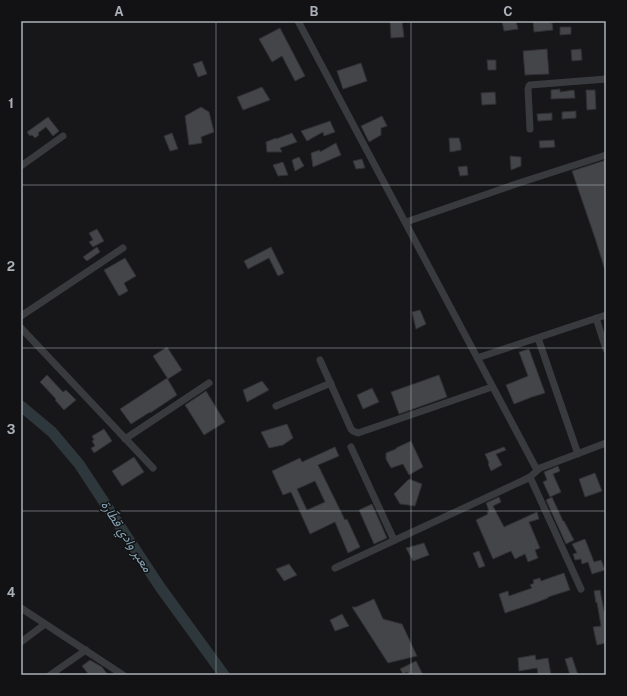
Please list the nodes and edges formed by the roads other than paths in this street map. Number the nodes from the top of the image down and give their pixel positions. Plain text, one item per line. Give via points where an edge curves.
1 (298, 21) edge
2 (606, 78) edge
3 (530, 129) dead end
4 (63, 136) dead end
5 (606, 155) edge
6 (21, 166) edge
7 (406, 222) junction
8 (123, 248) dead end
9 (606, 315) edge
10 (21, 316) edge
11 (596, 318) junction
12 (21, 328) edge
13 (538, 338) junction
14 (606, 349) edge
15 (477, 358) junction
16 (320, 360) dead end
17 (209, 383) dead end
18 (331, 384) junction
19 (492, 387) junction
20 (276, 406) dead end
21 (125, 439) junction
22 (606, 443) edge
23 (351, 447) dead end
24 (578, 454) junction
25 (153, 468) dead end
26 (537, 470) junction
27 (530, 477) junction
28 (394, 540) junction
29 (335, 568) dead end
30 (581, 589) dead end
31 (21, 608) edge
32 (45, 624) junction
33 (21, 642) edge
34 (86, 650) junction
35 (50, 675) edge
36 (123, 675) edge

1 - 7 street
2 - 3 street via 528,86
4 - 6 street
5 - 7 street
7 - 15 street
8 - 10 street
9 - 11 street
11 - 13 street
11 - 14 street
12 - 21 street
13 - 15 street
13 - 24 street
15 - 19 street
16 - 18 street
17 - 21 street
18 - 19 street via 351,429 358,432
18 - 20 street
19 - 26 street
21 - 25 street
22 - 24 street
23 - 28 street
24 - 26 street
26 - 27 street
27 - 28 street
27 - 30 street
28 - 29 street
31 - 32 street
32 - 33 street
32 - 34 street
34 - 35 street
34 - 36 street

